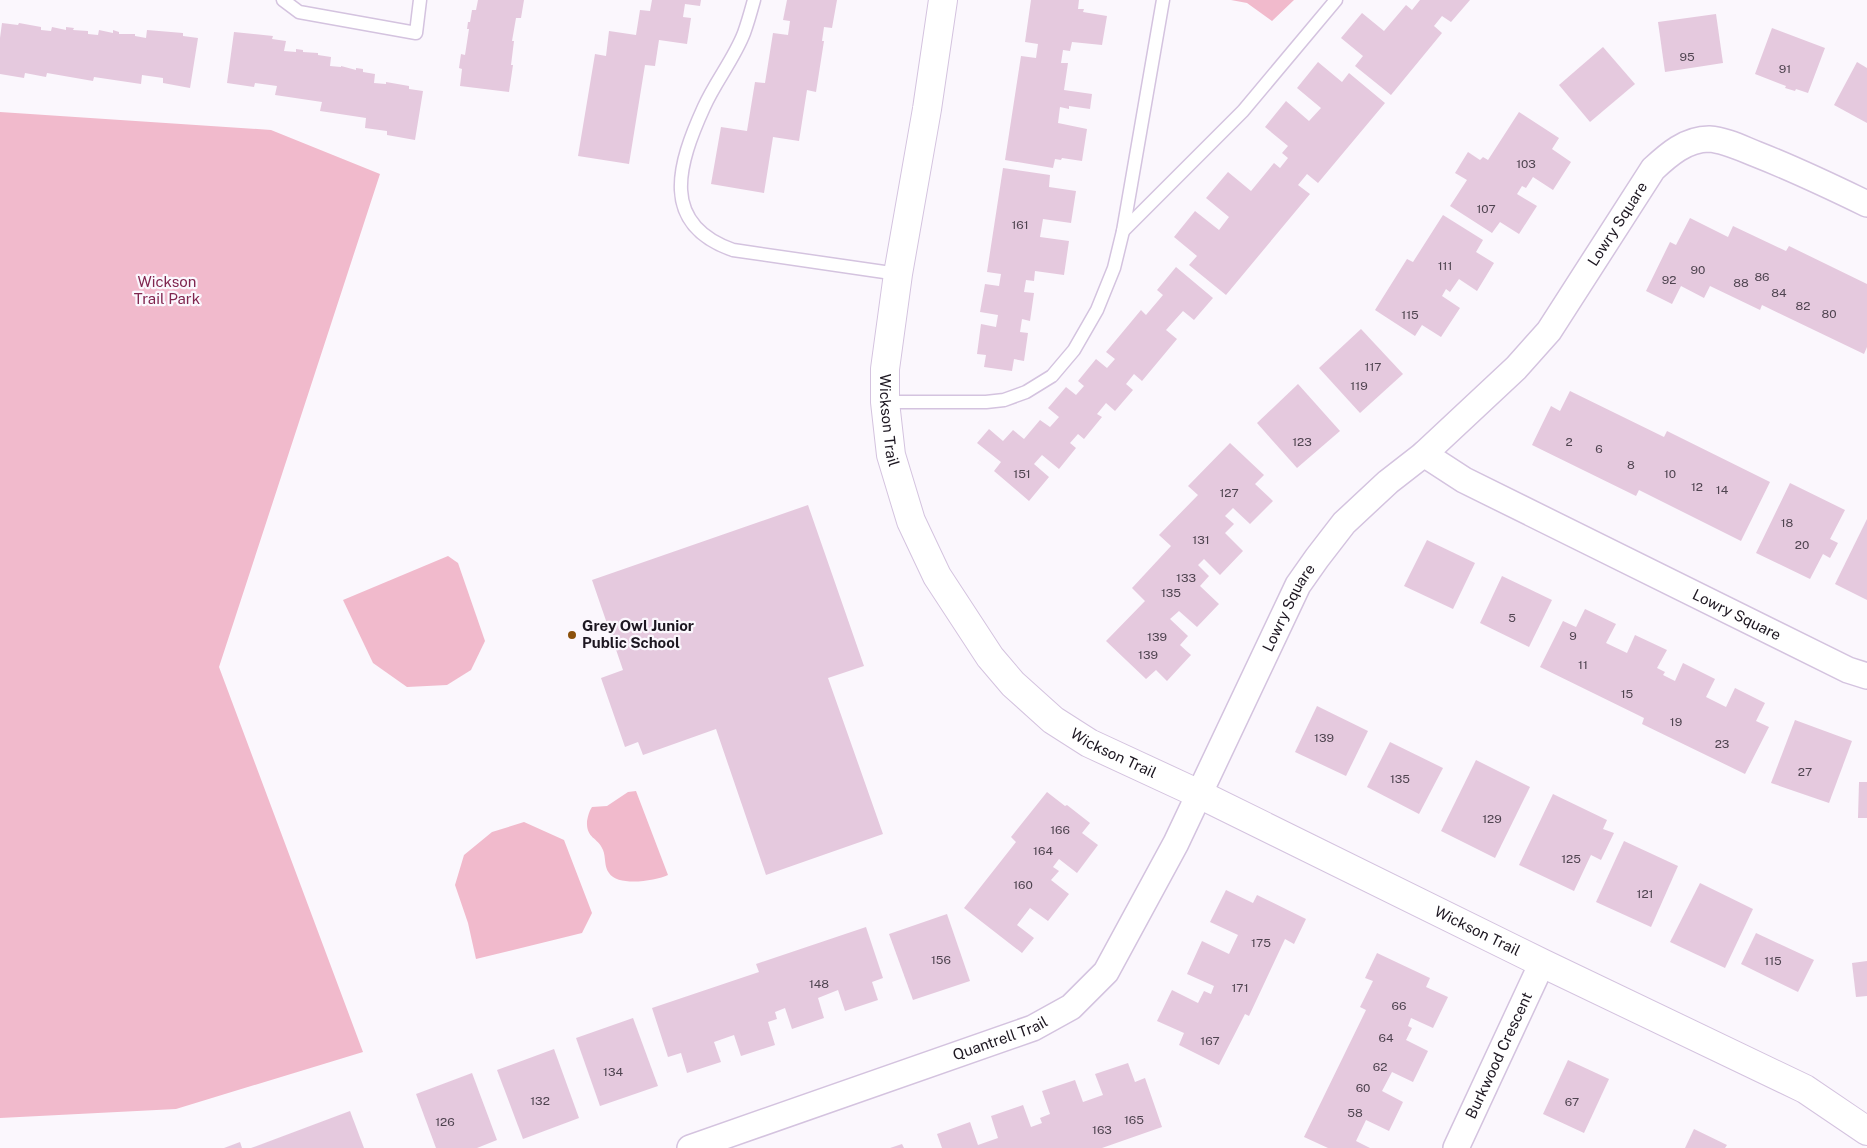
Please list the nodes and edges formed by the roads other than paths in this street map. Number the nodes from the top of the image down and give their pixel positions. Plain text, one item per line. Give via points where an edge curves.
1 (283, 0) edge
2 (420, 0) edge
3 (754, 0) edge
4 (943, 0) edge
5 (1163, 0) edge
6 (1336, 0) edge
7 (1867, 204) edge
8 (1123, 231) junction
9 (898, 274) junction
10 (885, 402) junction
11 (1424, 454) junction
12 (1867, 676) edge
13 (1199, 794) junction
14 (1542, 963) junction
15 (1866, 1128) edge
16 (690, 1148) edge
17 (1456, 1148) edge

1 - 2 lane via 299,12 416,33
3 - 9 lane via 744,34 704,107 684,160 679,190 692,223 708,240 732,250
4 - 9 street, Wickson Trail via 926,119
5 - 8 lane
6 - 8 lane via 1243,111
7 - 11 street, Lowry Square via 1802,173 1729,144 1708,139 1689,143 1671,152 1653,169 1549,331 1516,368
8 - 10 lane via 1114,268 1097,310 1074,350 1052,376 1026,392 1004,400
9 - 10 street, Wickson Trail via 885,369
10 - 13 street, Wickson Trail via 891,455 911,521 937,576 990,657 1013,684 1053,720 1089,743
11 - 12 street, Lowry Square via 1464,480 1848,670
11 - 13 street, Lowry Square via 1344,523 1298,585
13 - 14 street, Wickson Trail
13 - 16 street, Quantrell Trail via 1176,844 1106,972 1071,1007 1033,1028
14 - 15 street, Wickson Trail via 1805,1089
14 - 17 street, Burkwood Crescent

